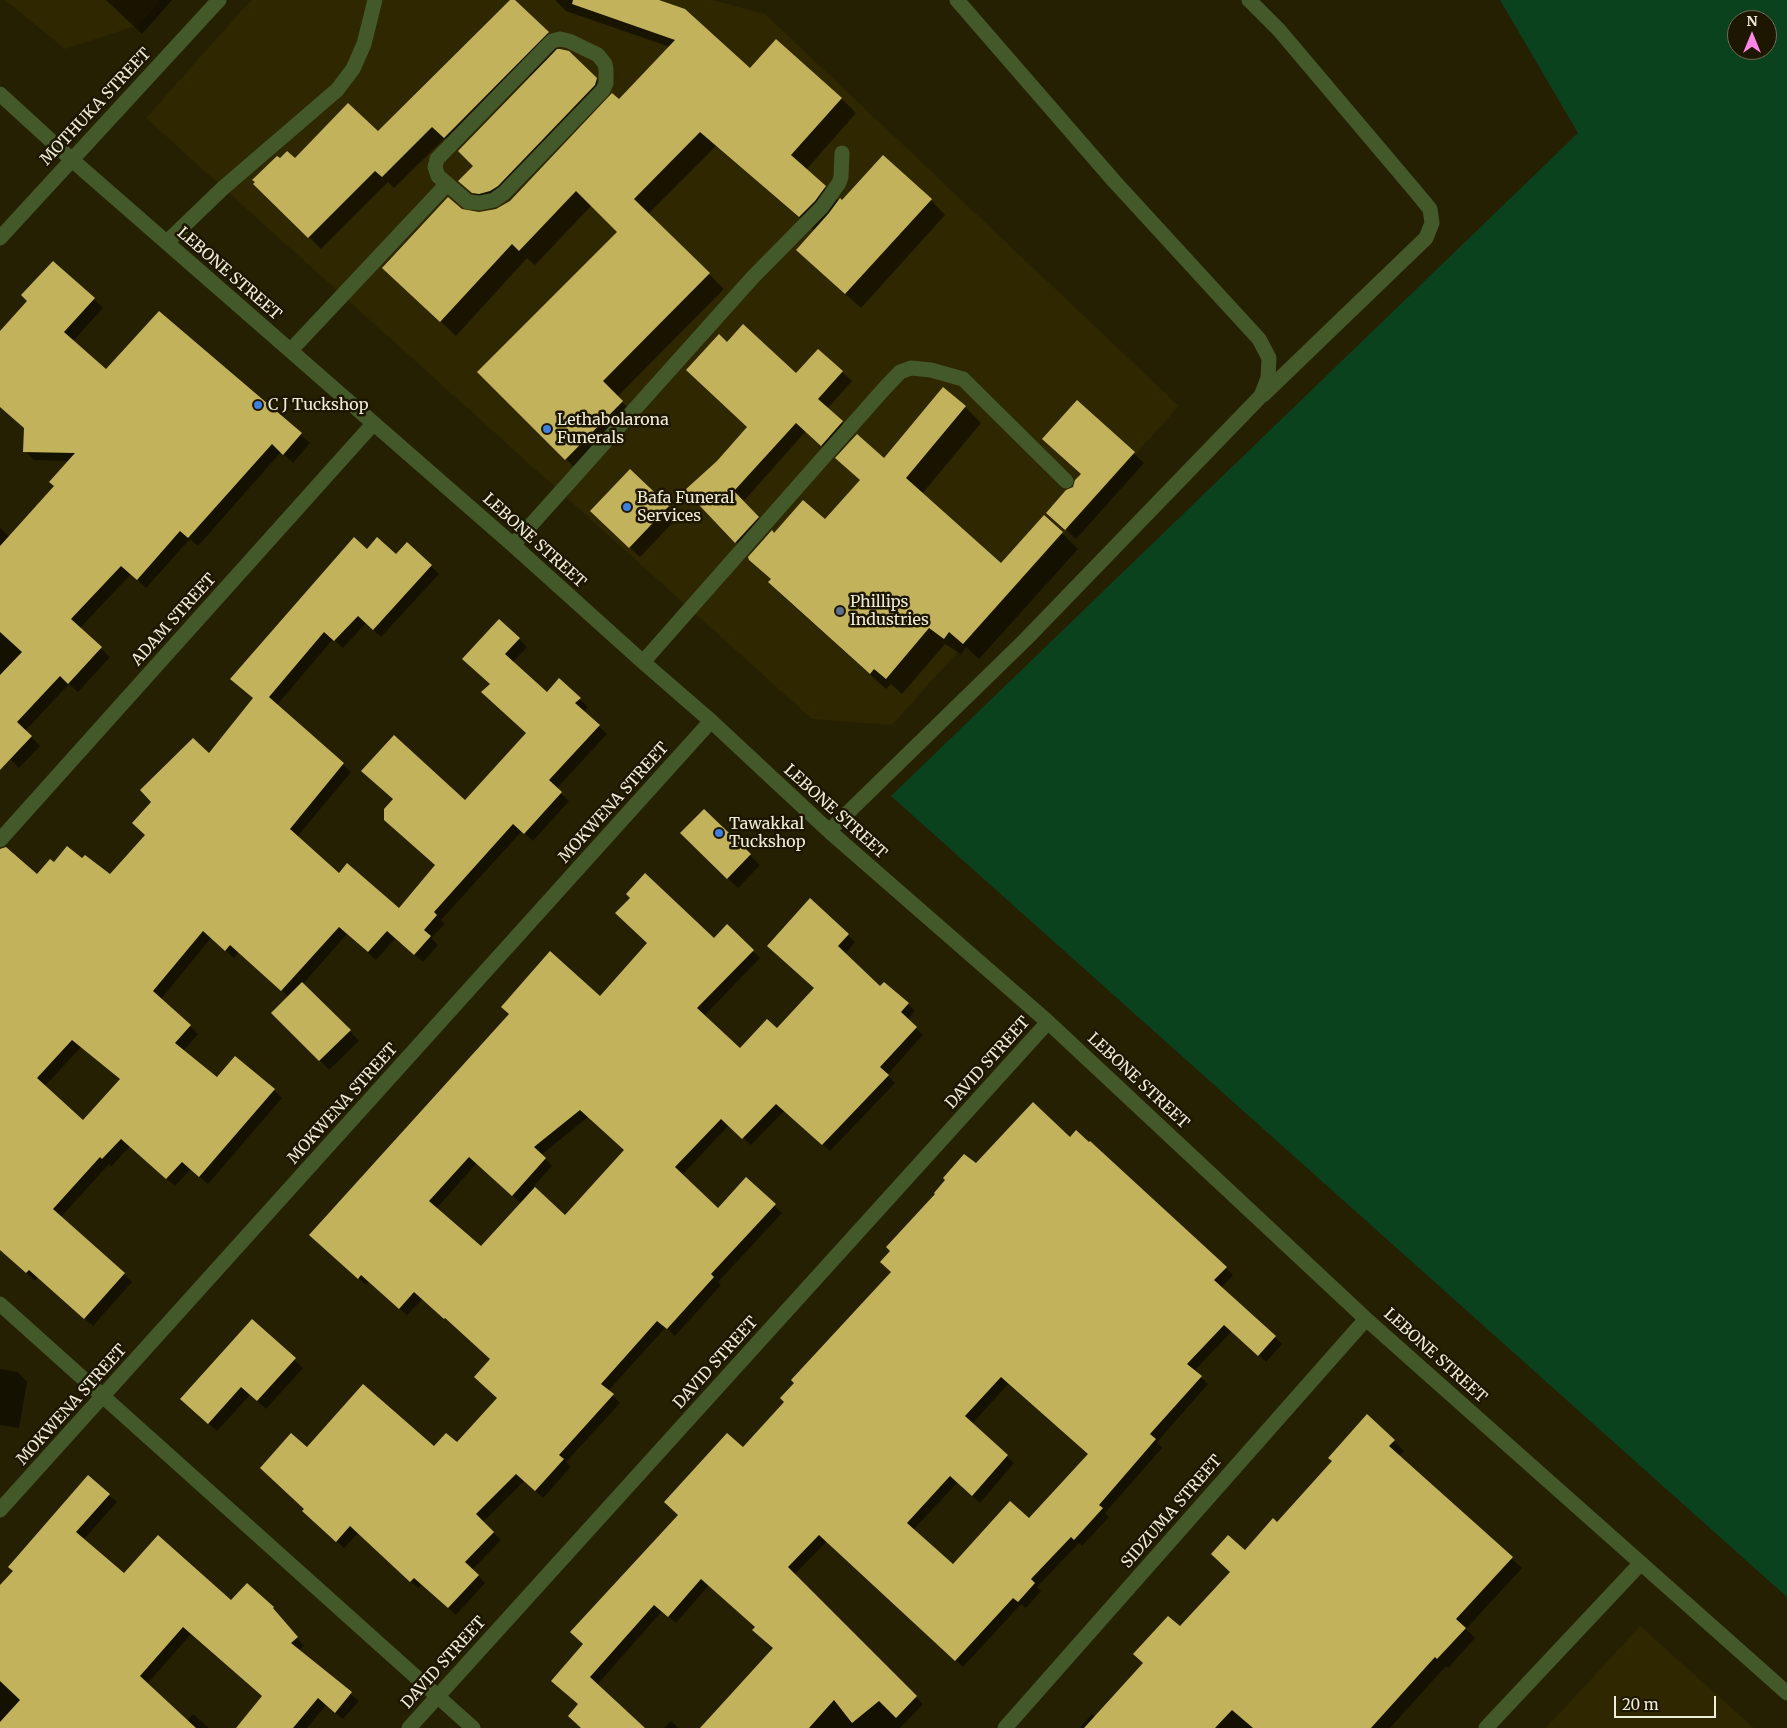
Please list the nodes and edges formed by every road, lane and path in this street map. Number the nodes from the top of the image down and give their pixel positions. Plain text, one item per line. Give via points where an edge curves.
1 (219, 0) edge
2 (375, 0) edge
3 (957, 0) edge
4 (1249, 0) edge
5 (0, 94) edge
6 (842, 153) dead end
7 (71, 159) junction
8 (447, 184) junction
9 (0, 238) edge
10 (166, 242) junction
11 (291, 350) junction
12 (1261, 396) junction
13 (373, 424) junction
14 (1066, 481) dead end
15 (513, 545) junction
16 (643, 662) junction
17 (711, 721) junction
18 (829, 831) junction
19 (0, 840) edge
20 (1048, 1022) junction
21 (0, 1304) edge
22 (1366, 1318) junction
23 (103, 1397) junction
24 (0, 1510) edge
25 (1641, 1563) junction
26 (1787, 1693) edge
27 (438, 1696) junction
28 (409, 1728) edge
29 (473, 1728) edge
30 (1004, 1728) edge
31 (1486, 1728) edge

1 - 7 street, MOTHUKA STREET
2 - 10 street via 364,44 353,69 337,90
3 - 12 street via 1114,181 1259,339 1269,358 1268,378
4 - 12 street via 1280,30 1430,209 1432,223 1426,238
5 - 7 street, LEBONE STREET
6 - 15 street via 841,177 822,206 753,277
7 - 9 street, MOTHUKA STREET
7 - 10 street, LEBONE STREET
8 - 8 street via 438,176 437,159 552,41 569,41 598,55 605,64 603,90 504,193 494,200 468,202
8 - 11 street
10 - 11 street, LEBONE STREET
11 - 13 street, LEBONE STREET
12 - 18 street via 1026,639
13 - 15 street, LEBONE STREET
13 - 19 street, ADAM STREET
14 - 16 street via 963,379 930,370 911,368 900,372
15 - 16 street, LEBONE STREET
16 - 17 street, LEBONE STREET
17 - 18 street, LEBONE STREET
17 - 23 street, MOKWENA STREET
18 - 20 street, LEBONE STREET
20 - 22 street, LEBONE STREET
20 - 27 street, DAVID STREET
21 - 23 street
22 - 25 street, LEBONE STREET
22 - 30 street, SIDZUMA STREET
23 - 24 street, MOKWENA STREET
23 - 27 street
25 - 26 street, LEBONE STREET
25 - 31 street
27 - 28 street, DAVID STREET
27 - 29 street

